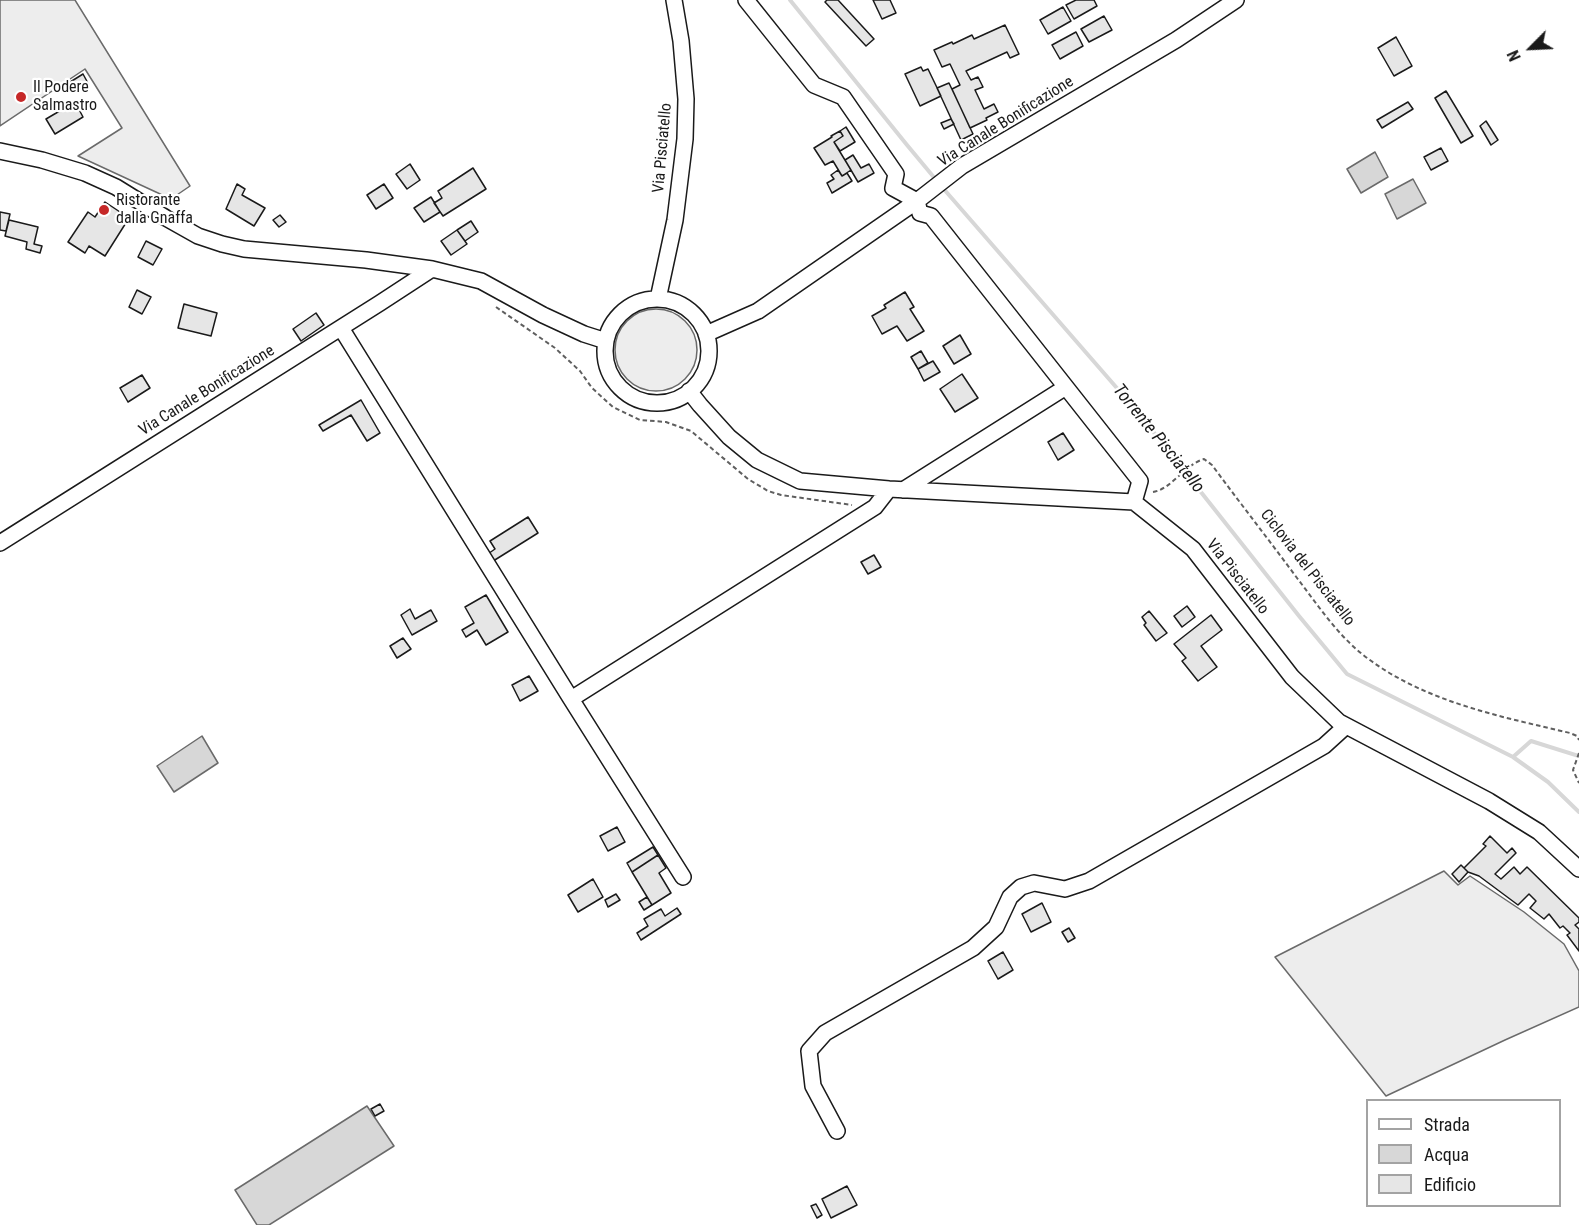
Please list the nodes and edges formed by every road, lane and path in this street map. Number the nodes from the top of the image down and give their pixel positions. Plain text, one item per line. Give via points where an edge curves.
1 (674, 0) edge
2 (746, 0) edge
3 (1236, 0) edge
4 (0, 151) edge
5 (921, 198) junction
6 (432, 268) junction
7 (658, 299) junction
8 (496, 307) dead end
9 (341, 328) junction
10 (706, 334) junction
11 (606, 341) junction
12 (1066, 387) junction
13 (689, 391) junction
14 (1140, 481) junction
15 (891, 493) junction
16 (1134, 502) junction
17 (0, 543) edge
18 (572, 699) junction
19 (1346, 726) junction
20 (1579, 740) edge
21 (1579, 753) edge
22 (1579, 783) edge
23 (1579, 869) edge
24 (683, 878) dead end
25 (837, 1131) dead end

1 - 7 street, Via Pisciatello via 686,99 685,139 675,220
2 - 5 street via 814,85 843,97 896,174 893,188
3 - 5 street, Via Canale Bonificazione via 1176,40 962,166
4 - 6 street via 86,173 198,236 222,244
5 - 10 street, Via Canale Bonificazione via 758,311
5 - 12 street via 920,213 931,216
6 - 9 street, Via Canale Bonificazione
6 - 11 street via 481,281 543,315
7 - 10 street via 687,309
7 - 11 street via 630,306 610,327
8 - 15 path via 555,348 613,407 640,420 666,422 691,431 768,491 859,506
9 - 17 street, Via Canale Bonificazione
9 - 18 street
10 - 13 street via 708,359 698,382
11 - 13 street via 609,372 630,395 660,402
12 - 14 street
12 - 15 street
13 - 15 street via 729,437 758,460 800,481
14 - 16 street
14 - 20 path, Ciclovia del Pisciatello via 1154,492 1163,489 1204,459 1332,624 1362,654 1442,698 1570,733
15 - 16 street
15 - 18 street via 875,507
16 - 19 street, Via Pisciatello via 1193,549 1292,677
18 - 24 street
19 - 23 street, Via Pisciatello via 1489,801 1539,832
19 - 25 street via 1324,746 1089,881 1065,889 1034,883 1021,887 1010,897 996,927 973,948 825,1033 809,1051 813,1086
21 - 22 path via 1573,770

